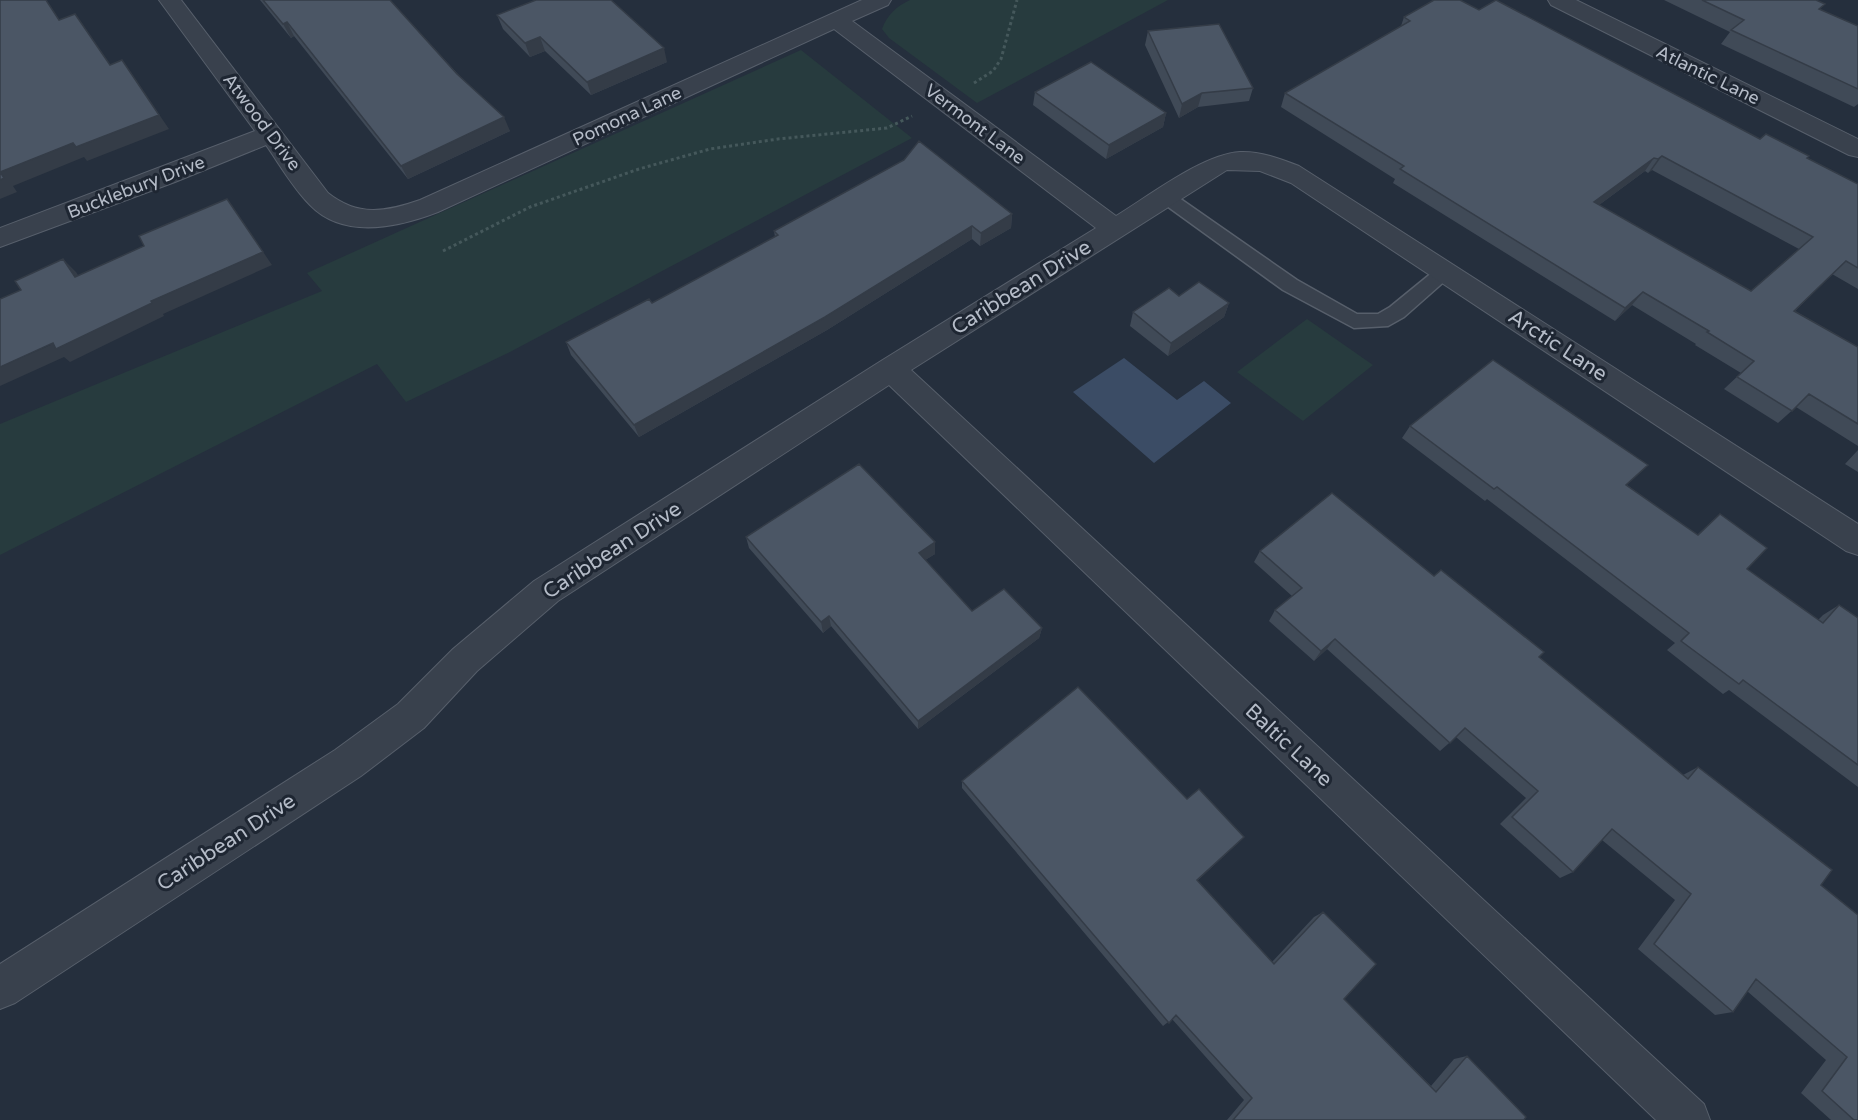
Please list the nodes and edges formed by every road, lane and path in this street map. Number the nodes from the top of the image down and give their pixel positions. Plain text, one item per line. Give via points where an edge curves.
1 (170, 0) edge
2 (880, 0) edge
3 (1017, 0) edge
4 (1558, 0) edge
5 (836, 20) junction
6 (943, 100) junction
7 (270, 134) junction
8 (1858, 149) edge
9 (1253, 160) joint
10 (1166, 197) junction
11 (370, 219) joint
12 (1114, 228) junction
13 (0, 238) edge
14 (443, 251) dead end
15 (1446, 272) junction
16 (891, 369) junction
17 (1858, 541) edge
18 (0, 988) edge
19 (1688, 1120) edge

1 - 7 street, Atwood Drive
2 - 5 street, Pomona Lane
3 - 6 path via 997,67
4 - 8 street, Atlantic Lane
5 - 6 street, Vermont Lane
5 - 11 street, Pomona Lane via 429,206 405,215
6 - 12 street, Vermont Lane
6 - 14 path via 887,128 710,149 639,169 530,207
7 - 11 street, Atwood Drive via 324,204 343,214
7 - 13 street, Bucklebury Drive
9 - 10 street, Caribbean Drive via 1235,159 1218,164
9 - 15 street, Arctic Lane via 1300,177
10 - 12 street, Caribbean Drive
10 - 15 lane via 1290,285 1354,321 1381,321
12 - 16 street, Caribbean Drive
15 - 17 street, Arctic Lane
16 - 18 street, Caribbean Drive via 546,591 465,660 411,716 348,763
16 - 19 street, Baltic Lane

